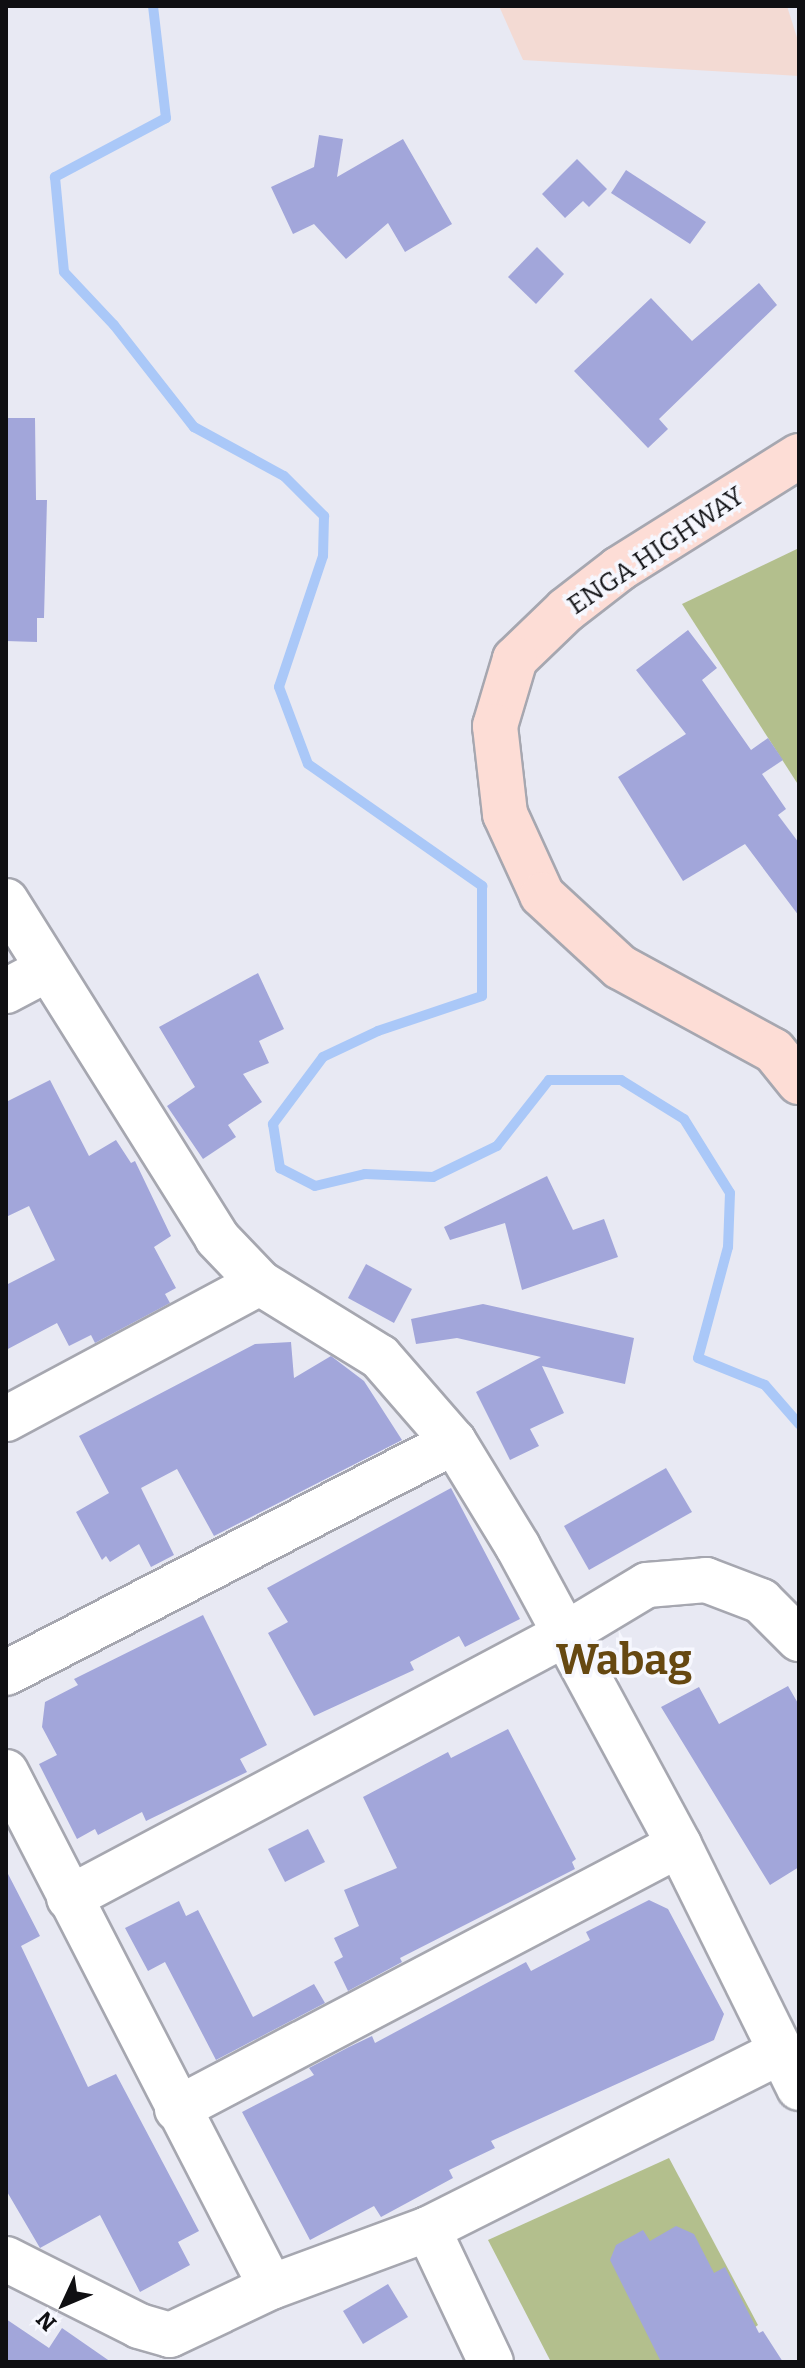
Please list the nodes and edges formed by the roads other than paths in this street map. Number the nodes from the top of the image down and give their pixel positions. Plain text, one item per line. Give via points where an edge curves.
1 (799, 456) edge
2 (6, 901) edge
3 (46, 970) junction
4 (6, 991) edge
5 (799, 1082) edge
6 (260, 1283) junction
7 (6, 1419) edge
8 (454, 1442) junction
9 (761, 1601) junction
10 (562, 1636) junction
11 (799, 1639) edge
12 (799, 1665) edge
13 (6, 1673) edge
14 (6, 1772) edge
15 (679, 1845) junction
16 (69, 1898) junction
17 (790, 2070) edge
18 (177, 2109) junction
19 (428, 2229) junction
20 (6, 2259) edge
21 (271, 2287) junction
22 (491, 2362) edge

1 - 5 main road, ENGA HIGHWAY via 619,569 566,610 515,659 495,726 505,814 542,895 620,967 774,1051
2 - 3 street
3 - 4 street
3 - 6 street via 217,1238
6 - 7 street
6 - 8 street via 380,1357
8 - 10 street via 518,1547
8 - 13 street
9 - 10 street via 706,1580 647,1585
9 - 11 street
9 - 12 street
10 - 15 street
10 - 16 street
14 - 16 street
15 - 17 street
15 - 18 street
16 - 18 street
17 - 19 street
18 - 21 street
19 - 21 street
19 - 22 street
20 - 21 street via 139,2326 170,2335

